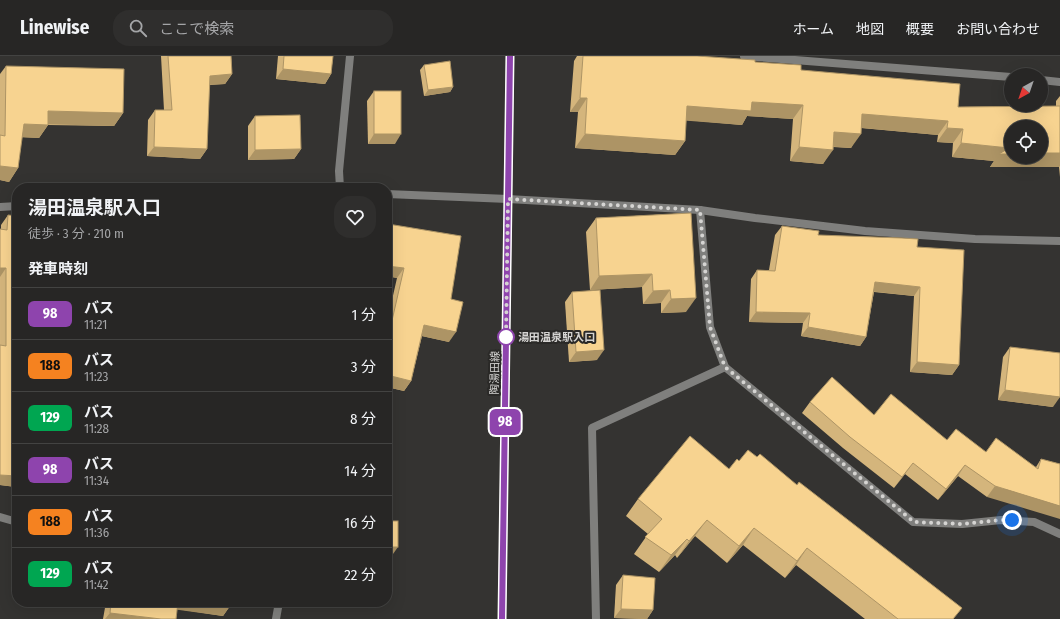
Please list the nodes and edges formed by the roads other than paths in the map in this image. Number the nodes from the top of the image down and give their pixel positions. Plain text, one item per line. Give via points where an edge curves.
1 (350, 56) edge
2 (510, 56) edge
3 (744, 56) edge
4 (1004, 76) edge
5 (1048, 81) edge
6 (1060, 82) edge
7 (340, 183) edge
8 (392, 194) edge
9 (508, 199) junction
10 (12, 206) edge
11 (0, 207) edge
12 (700, 210) junction
13 (1060, 241) edge
14 (725, 367) junction
15 (0, 517) edge
16 (12, 521) edge
17 (1060, 534) edge
18 (278, 607) edge
19 (276, 619) edge
20 (502, 619) edge
21 (596, 619) edge

1 - 7 street
2 - 9 main road, 陶湯田線
3 - 4 street
5 - 6 street
8 - 9 street
9 - 12 street
9 - 20 main road, 陶湯田線
10 - 11 street
12 - 13 street via 865,231 975,239
12 - 14 street via 710,327
14 - 17 street via 914,522 1034,522
14 - 21 street via 592,428
15 - 16 street
18 - 19 street

